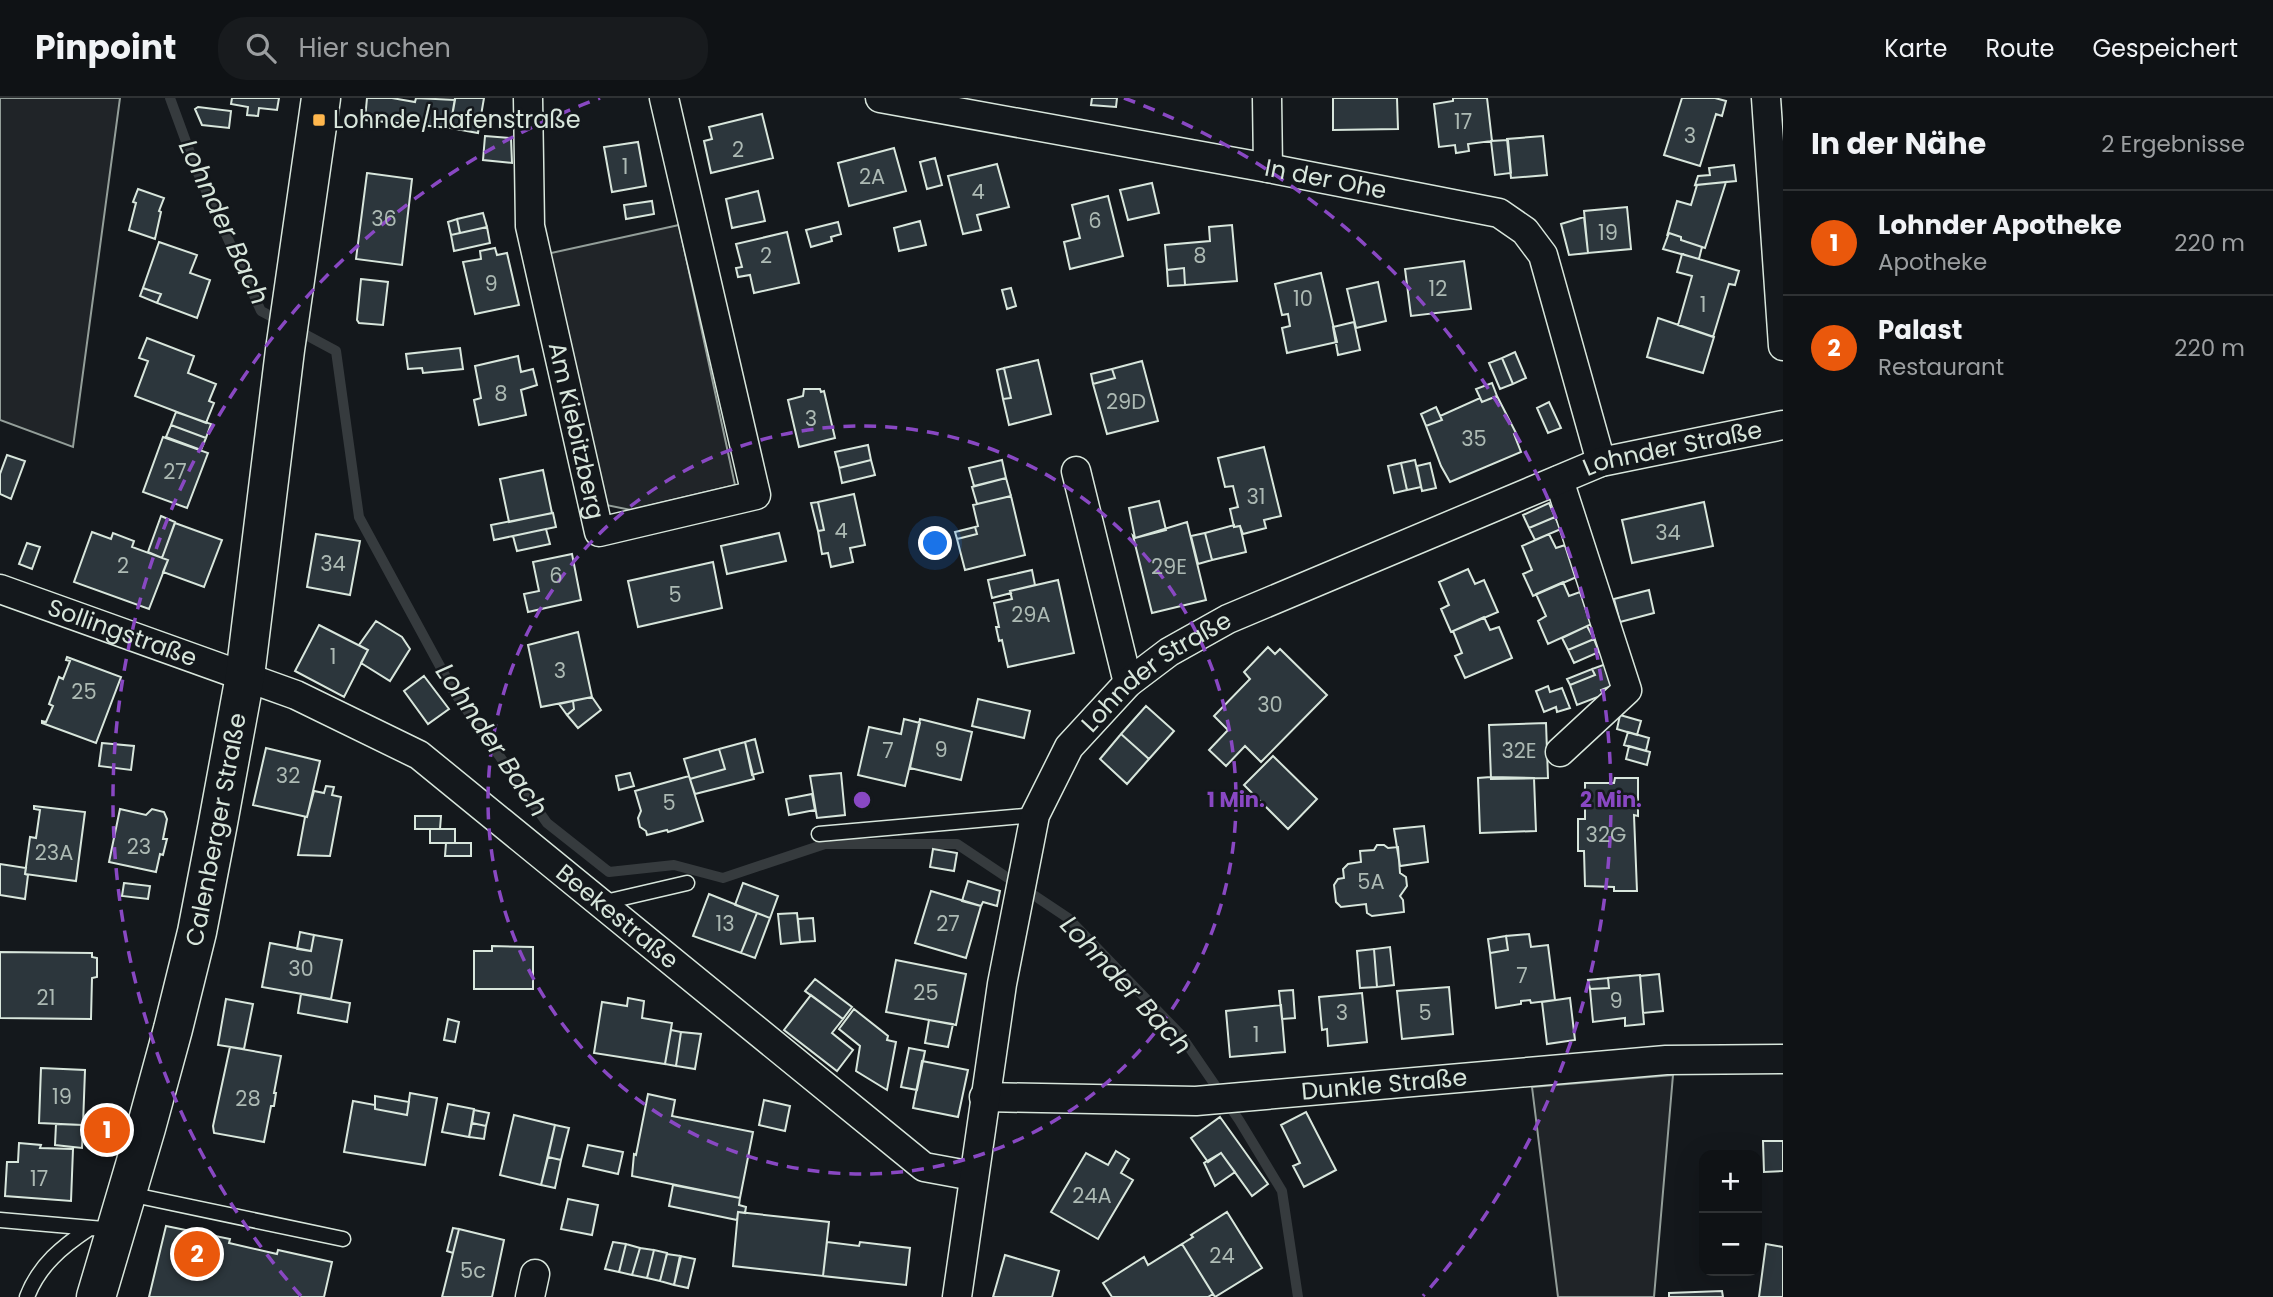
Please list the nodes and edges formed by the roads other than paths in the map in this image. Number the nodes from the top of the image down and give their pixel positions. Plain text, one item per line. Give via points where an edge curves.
1 (321, 98) edge
2 (528, 98) edge
3 (664, 98) edge
4 (880, 98) edge
5 (1267, 98) edge
6 (1766, 98) edge
7 (1268, 168) junction
8 (1783, 346) edge
9 (1783, 425) edge
10 (1601, 462) junction
11 (1076, 471) dead end
12 (1559, 480) junction
13 (0, 589) edge
14 (245, 676) junction
15 (1128, 683) junction
16 (1560, 752) dead end
17 (1035, 815) junction
18 (818, 834) dead end
19 (687, 883) dead end
20 (601, 904) junction
21 (1783, 1059) edge
22 (984, 1097) junction
23 (973, 1176) junction
24 (127, 1193) junction
25 (0, 1220) edge
26 (103, 1229) junction
27 (343, 1239) dead end
28 (27, 1297) edge
29 (96, 1297) edge
30 (957, 1297) edge

1 - 14 street, Calenberger Straße
2 - 3 street, Am Kiebitzberg via 530,226 599,532 756,495
4 - 7 street, In der Ohe
5 - 7 street
6 - 8 street
7 - 10 street, In der Ohe via 1499,213 1525,231 1543,255
9 - 10 street, Lohnder Straße
10 - 12 street, Lohnder Straße
11 - 15 street
12 - 15 street, Lohnder Straße via 1228,619 1169,652
12 - 16 street via 1627,690
13 - 14 street, Sollingstraße
14 - 20 street, Beekestraße via 296,695 419,755
14 - 24 street, Calenberger Straße via 197,932
15 - 17 street, Lohnder Straße via 1069,747
17 - 18 lane
17 - 22 street, Lohnder Straße
19 - 20 lane
20 - 23 street, Beekestraße via 924,1167
21 - 22 street, Dunkle Straße via 1666,1060 1196,1101
22 - 23 street, Lohnder Straße
23 - 30 street, Lohnder Straße
24 - 26 street, Calenberger Straße
24 - 27 lane
25 - 26 lane
26 - 28 lane via 63,1246 43,1266
26 - 29 street, Calenberger Straße

